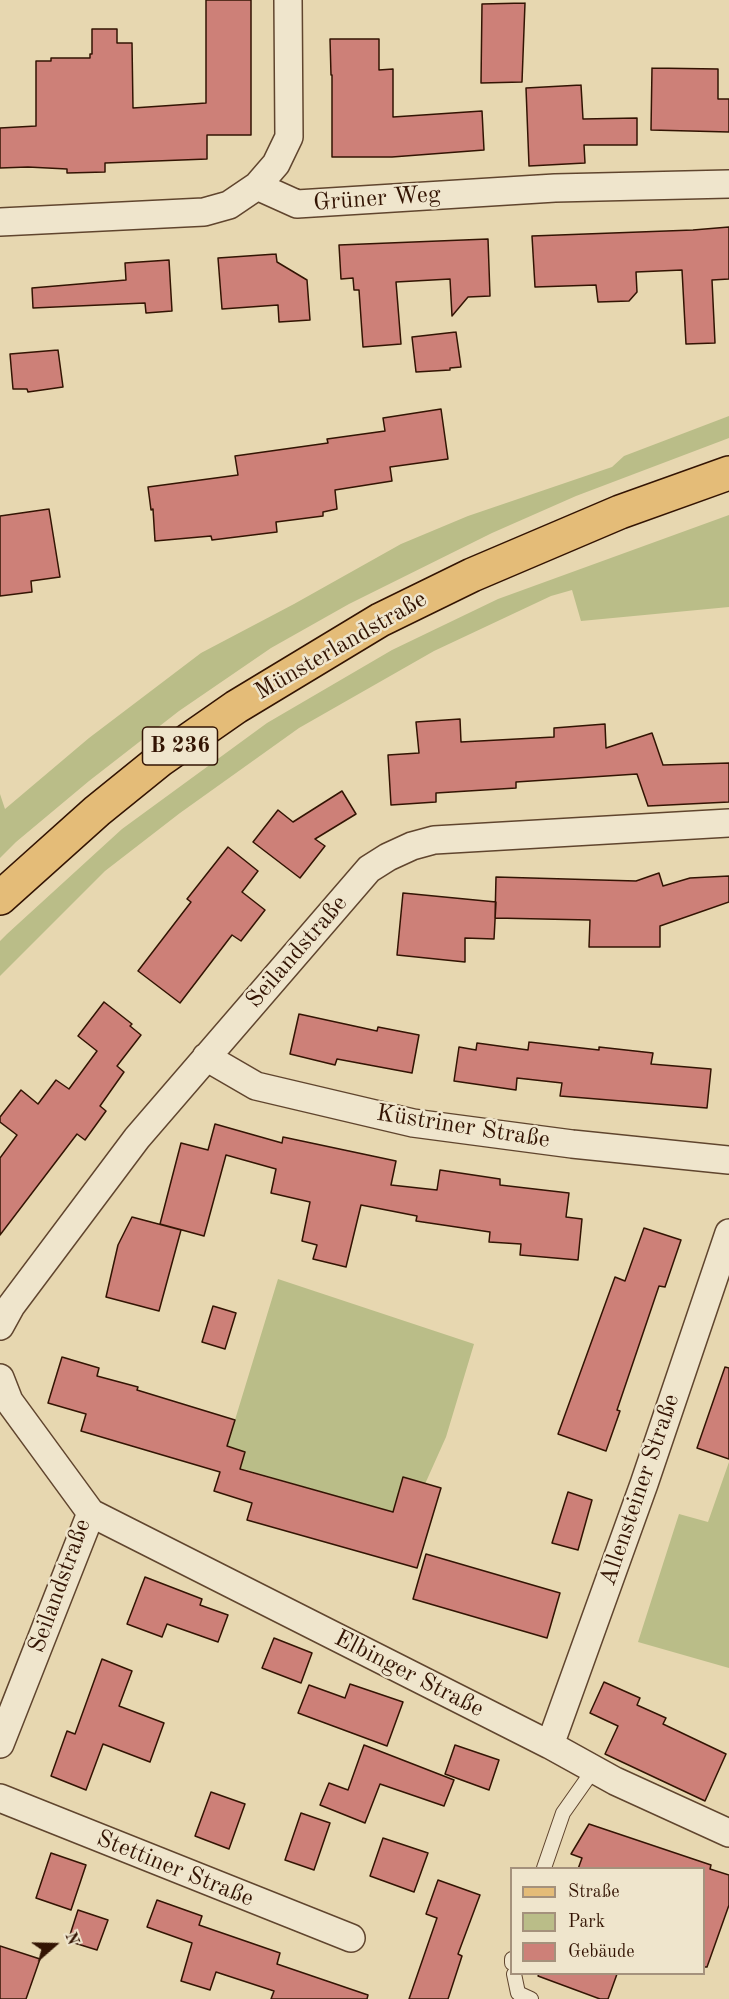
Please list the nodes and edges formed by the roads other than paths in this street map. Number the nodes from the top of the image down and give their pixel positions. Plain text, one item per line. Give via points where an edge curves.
1 (288, 0) edge
2 (729, 184) edge
3 (257, 186) junction
4 (0, 222) edge
5 (729, 473) edge
6 (729, 823) edge
7 (0, 898) edge
8 (206, 1057) junction
9 (729, 1160) edge
10 (729, 1233) edge
11 (0, 1326) edge
12 (0, 1378) edge
13 (90, 1513) junction
14 (0, 1743) edge
15 (550, 1745) junction
16 (594, 1769) junction
17 (0, 1798) edge
18 (729, 1833) edge
19 (545, 1867) edge
20 (351, 1938) dead end
21 (514, 1975) edge
22 (531, 1999) edge

1 - 3 street via 289,136 276,164
2 - 3 street, Grüner Weg via 555,188 297,204
3 - 4 street via 230,205 204,212
5 - 7 main road, Münsterlandstraße / B 236 via 620,512 472,575 380,620 236,707 160,760
6 - 8 street, Seilandstraße via 434,840 412,846 369,869
8 - 9 street, Küstriner Straße via 255,1086 413,1123
8 - 11 street, Seilandstraße via 137,1138
10 - 15 street, Allensteiner Straße
12 - 13 street, Seilandstraße via 9,1401
13 - 14 street, Seilandstraße
13 - 15 street, Elbinger Straße
15 - 16 street, Elbinger Straße
16 - 18 street, Elbinger Straße
16 - 19 lane via 563,1813
17 - 20 street, Stettiner Straße
21 - 22 lane via 518,1993

